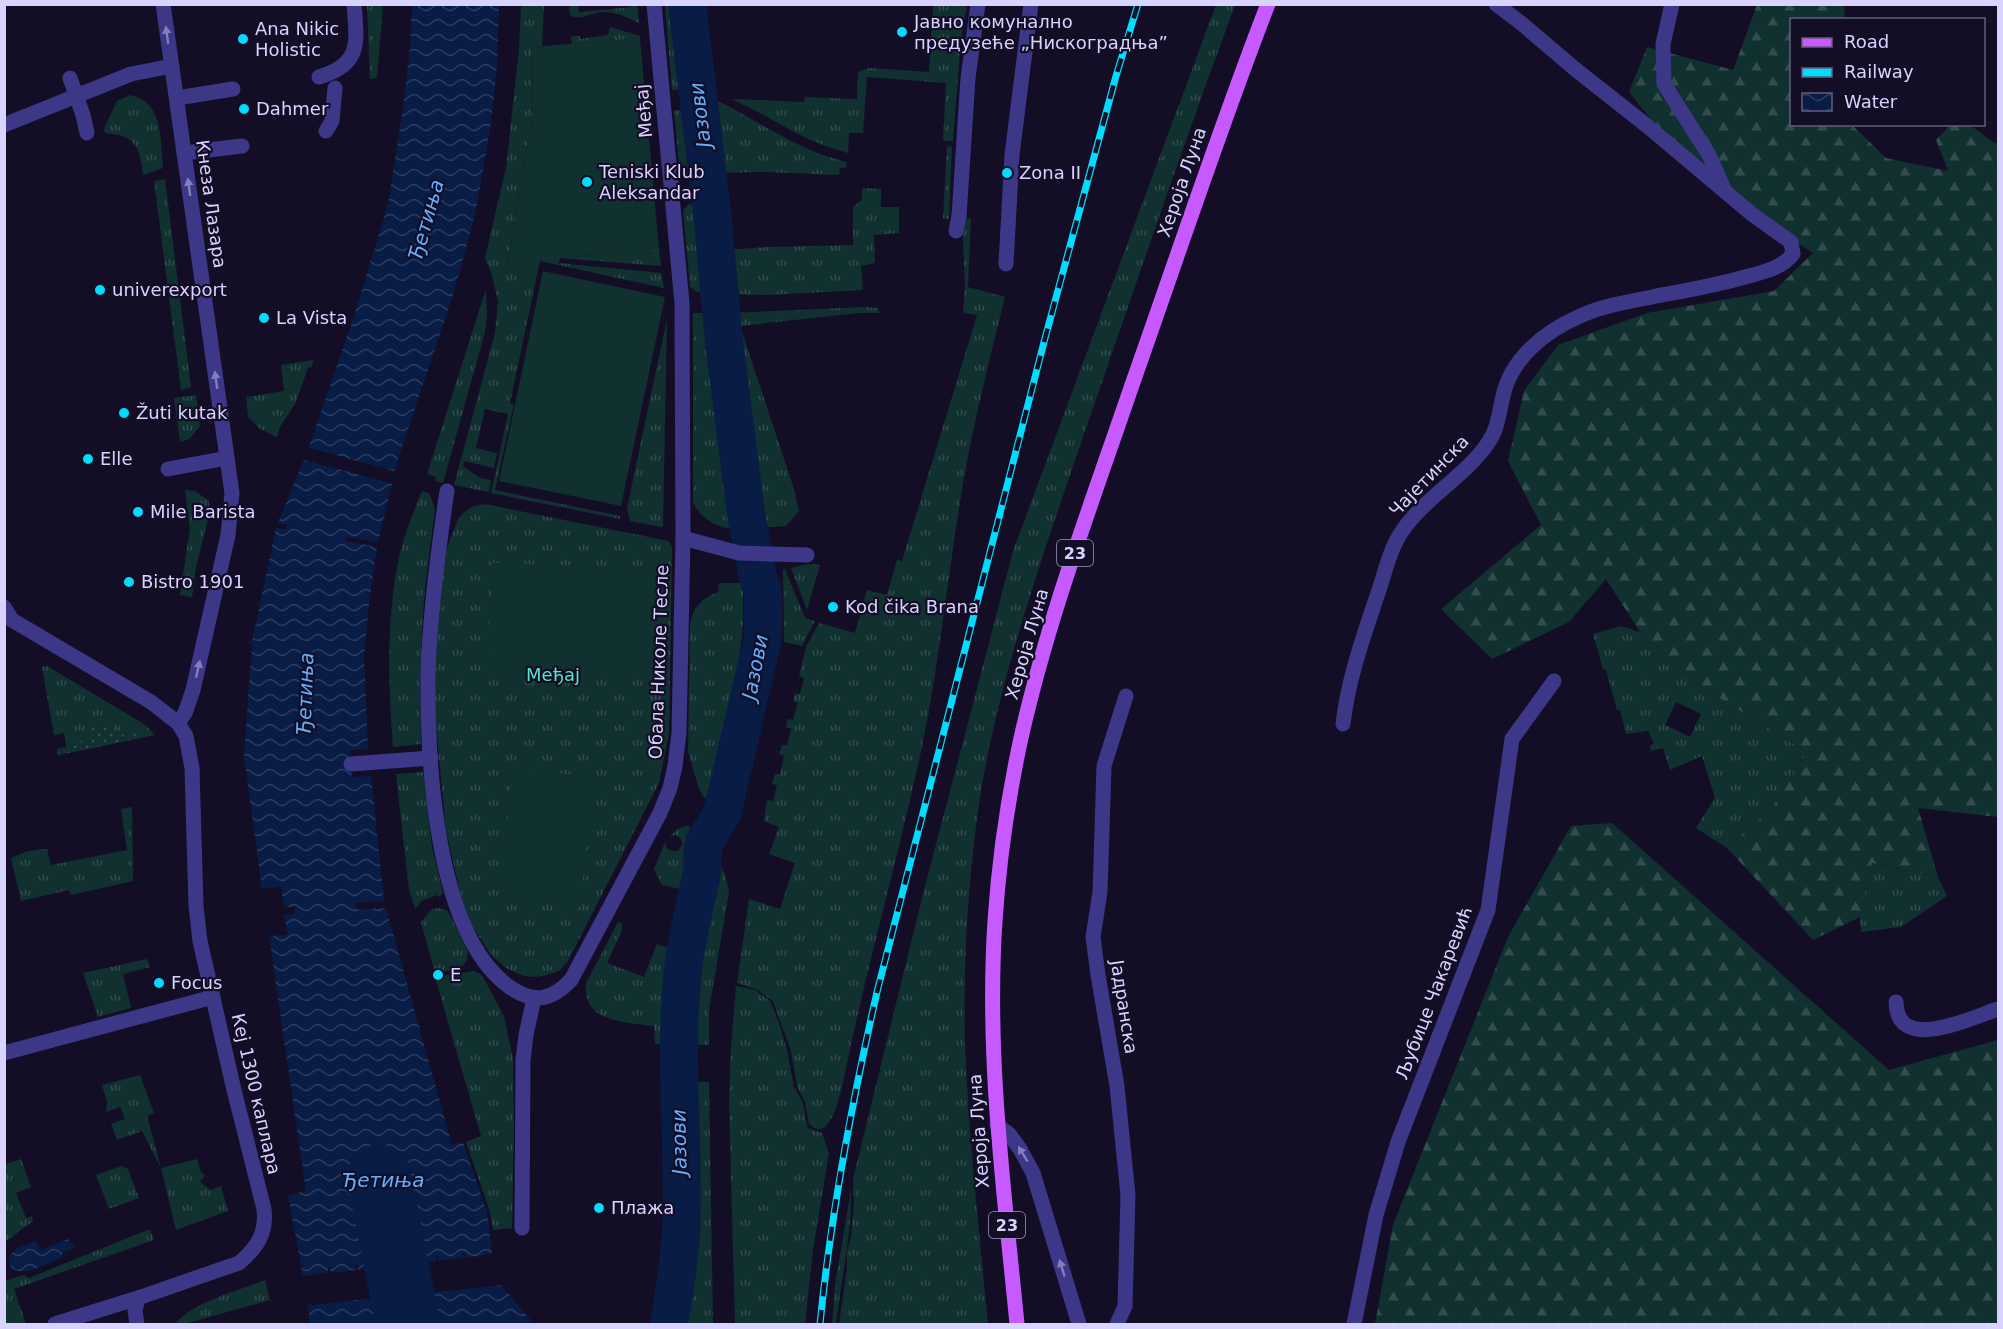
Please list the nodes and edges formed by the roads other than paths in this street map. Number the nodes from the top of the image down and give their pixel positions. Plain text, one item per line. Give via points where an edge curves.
1 (163, 4) edge
2 (354, 4) edge
3 (654, 4) edge
4 (978, 4) edge
5 (1031, 4) edge
6 (1268, 4) edge
7 (1496, 4) edge
8 (1672, 4) edge
9 (172, 66) junction
10 (319, 77) dead end
11 (70, 78) dead end
12 (335, 88) dead end
13 (233, 89) dead end
14 (76, 96) junction
15 (177, 98) junction
16 (4, 125) edge
17 (326, 131) dead end
18 (87, 133) dead end
19 (242, 146) dead end
20 (184, 153) junction
21 (1726, 194) junction
22 (956, 231) dead end
23 (1006, 264) dead end
24 (227, 458) junction
25 (168, 469) dead end
26 (447, 491) dead end
27 (683, 538) junction
28 (807, 555) dead end
29 (7, 618) edge
30 (1554, 681) dead end
31 (1126, 696) dead end
32 (178, 723) junction
33 (1343, 724) dead end
34 (431, 758) junction
35 (351, 764) dead end
36 (213, 997) junction
37 (534, 998) junction
38 (1896, 1002) dead end
39 (1998, 1009) edge
40 (4, 1053) edge
41 (997, 1125) junction
42 (522, 1228) dead end
43 (138, 1298) junction
44 (55, 1324) edge
45 (137, 1324) edge
46 (1017, 1324) edge
47 (1079, 1324) edge
48 (1117, 1324) edge
49 (1353, 1324) edge

9 -> 1 street, Кнеза Лазара
2 - 10 street via 354,55 339,69
3 - 27 street, Међај via 682,303
4 - 22 street
5 - 23 street via 1012,155
6 - 41 main road, Хероја Луна / 23 via 1195,201 1067,576 1021,740 1000,868 994,941 992,1003
7 - 21 street, Чајетинска
8 - 21 street via 1664,44 1664,84 1709,155
9 - 14 street via 131,74
9 - 15 street, Кнеза Лазара
11 - 14 street
12 - 17 street via 332,121
13 - 15 street
14 - 16 street
14 - 18 street
15 - 20 street, Кнеза Лазара
19 - 20 street
24 -> 20 street, Кнеза Лазара
21 - 33 street, Чајетинска via 1791,242 1793,254 1779,267 1754,275 1611,305 1577,317 1537,342 1523,356 1510,374 1490,441 1458,477 1408,522 1395,542 1362,642
24 - 25 street
32 -> 24 street, Кнеза Лазара via 193,690 228,535 232,493
26 - 34 street via 428,672
27 - 28 street via 739,554
27 - 37 street, Обала Николе Тесле via 679,733 670,788 576,972 561,989
29 - 32 street via 151,702
30 - 49 street, Љубице Чакаревић via 1512,739 1488,910 1398,1142 1376,1215
31 - 48 street, Јадранска via 1104,766 1100,892 1093,937 1117,1086 1128,1195 1125,1306
32 - 36 street, Кеј 1300 каплара via 190,753 196,906
34 - 35 street
34 - 37 street via 443,855 459,918 500,980
36 - 40 street
36 - 43 street, Кеј 1300 каплара via 264,1209 264,1230 255,1247 239,1263
37 - 42 street via 523,1060
38 - 39 street via 1896,1013 1904,1024 1933,1031
41 - 46 main road, Хероја Луна / 23
47 -> 41 street via 1033,1173 1009,1134
43 - 44 street, Кеј 1300 каплара
43 - 45 street

